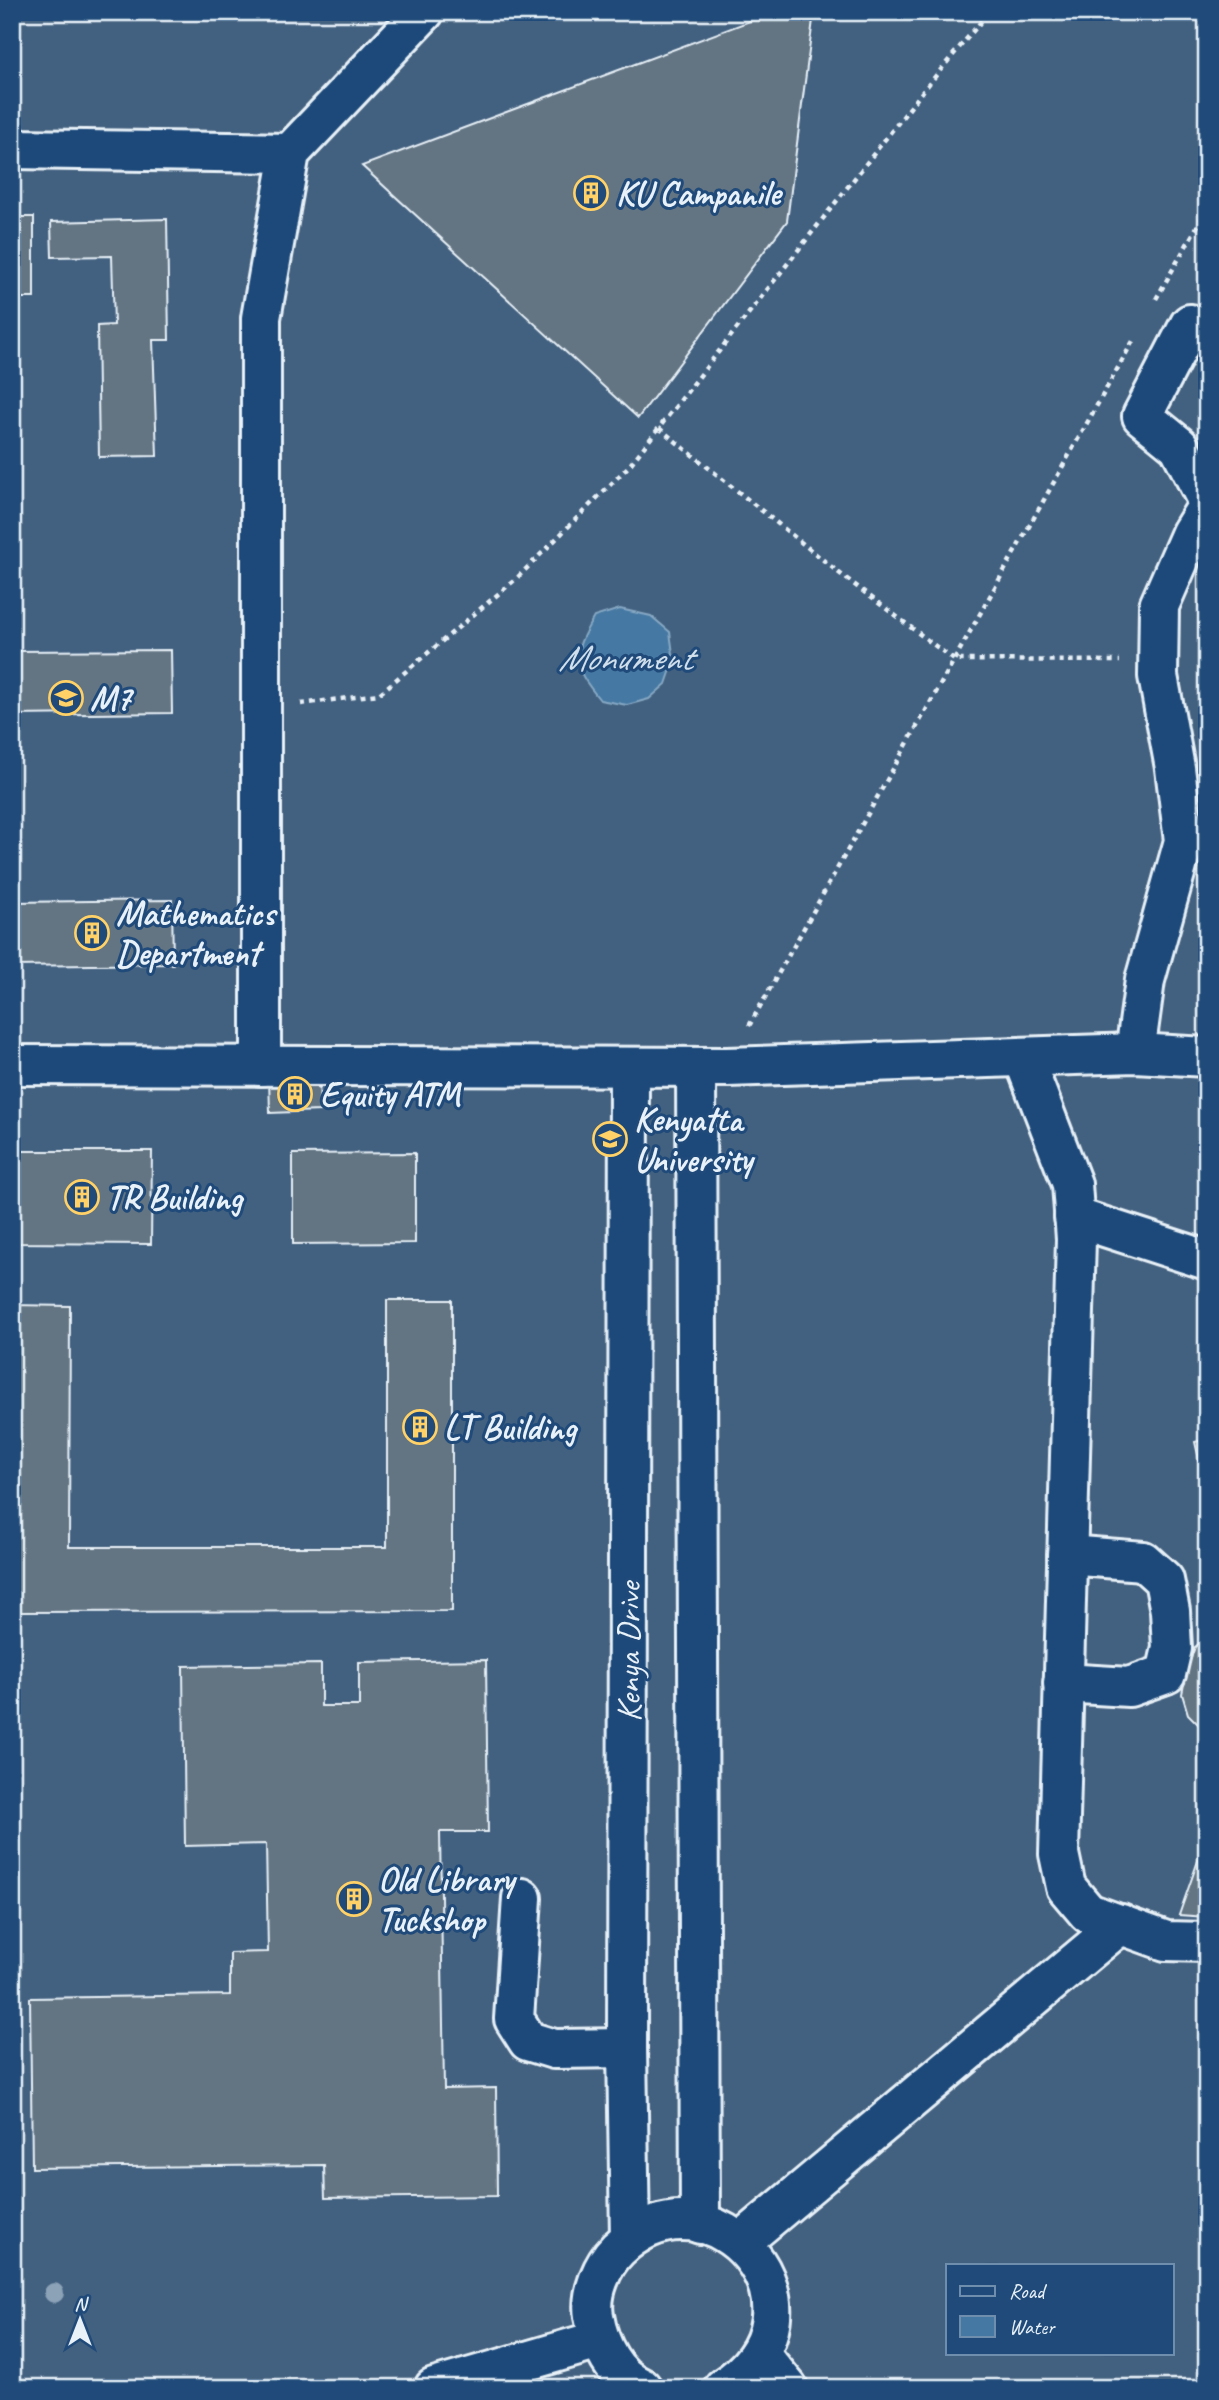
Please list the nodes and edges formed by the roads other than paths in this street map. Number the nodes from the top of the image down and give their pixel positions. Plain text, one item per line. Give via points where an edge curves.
1 (424, 12) edge
2 (12, 149) edge
3 (290, 153) junction
4 (1190, 324) dead end
5 (1207, 500) edge
6 (1207, 507) edge
7 (1135, 1053) junction
8 (1023, 1057) junction
9 (1207, 1057) edge
10 (12, 1065) edge
11 (261, 1066) junction
12 (629, 1067) junction
13 (711, 1067) junction
14 (1074, 1217) junction
15 (1207, 1260) edge
16 (1067, 1555) junction
17 (1063, 1683) junction
18 (522, 1898) dead end
19 (1121, 1924) junction
20 (1207, 1941) edge
21 (627, 2048) junction
22 (700, 2224) junction
23 (630, 2238) junction
24 (741, 2242) junction
25 (599, 2340) junction
26 (760, 2354) junction
27 (434, 2388) edge
28 (642, 2388) edge
29 (723, 2388) edge
30 (788, 2388) edge

1 - 3 lane
2 - 3 lane
3 - 11 lane via 261,318
4 - 5 lane via 1142,416 1180,446
6 - 7 lane via 1159,606 1158,676 1184,841 1145,980
7 - 8 lane
7 - 9 lane
8 - 13 lane
8 - 14 lane via 1072,1184
10 - 11 lane
11 - 12 lane
12 - 13 lane
12 - 21 lane, Kenya Drive
13 - 22 lane, Kenya Drive
14 - 15 lane
14 - 16 lane
16 - 17 lane
16 - 17 lane via 1143,1561 1164,1580 1172,1648 1166,1674 1129,1687
17 - 19 lane via 1059,1854 1066,1887 1088,1913
18 - 21 lane via 514,2019 528,2041 554,2049
19 - 20 lane via 1166,1941
19 - 24 lane
21 - 23 lane, Kenya Drive
22 - 23 lane via 656,2225
22 - 24 lane
23 - 25 lane via 610,2258 597,2284 593,2312
24 - 26 lane via 760,2266 771,2295 770,2325
25 - 27 lane
25 - 28 lane via 613,2365
26 - 29 lane via 742,2376
26 - 30 lane

